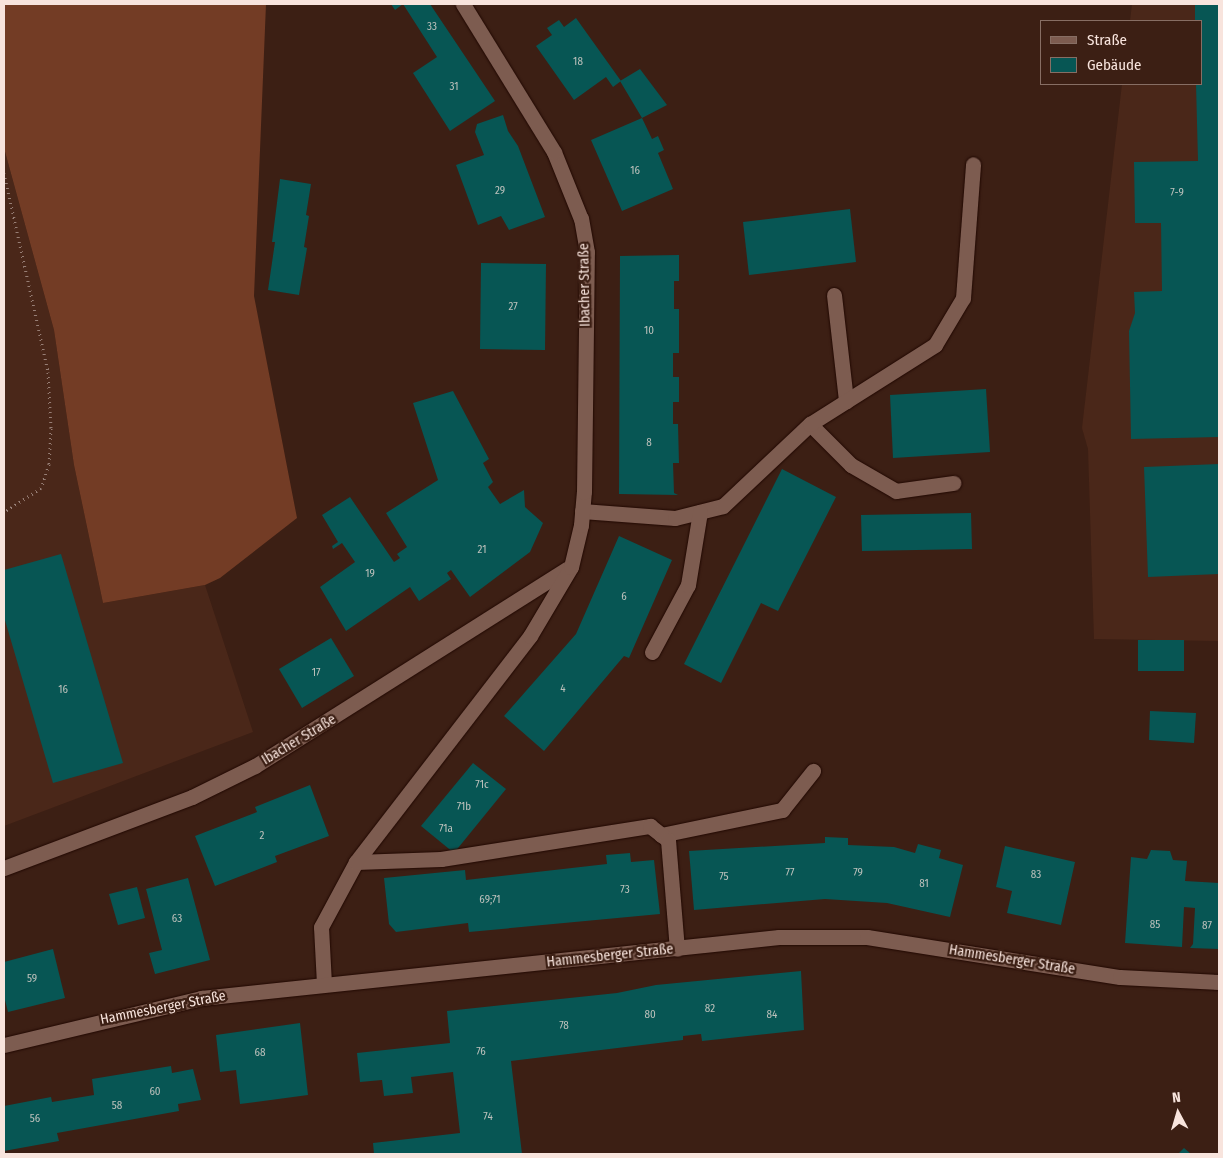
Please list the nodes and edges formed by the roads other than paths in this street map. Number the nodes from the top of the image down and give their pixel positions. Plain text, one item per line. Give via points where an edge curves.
1 (463, 4) edge
2 (973, 164) dead end
3 (834, 295) dead end
4 (846, 401) junction
5 (810, 424) junction
6 (954, 483) dead end
7 (582, 511) junction
8 (700, 512) junction
9 (571, 567) junction
10 (652, 652) dead end
11 (813, 771) dead end
12 (661, 834) junction
13 (356, 862) junction
14 (4, 868) edge
15 (677, 949) junction
16 (1219, 982) edge
17 (324, 984) junction
18 (4, 1045) edge

1 - 7 street, Ibacher Straße via 554,152 581,219 587,252
2 - 4 street via 963,298 935,345
3 - 4 street
4 - 5 street
5 - 6 street via 851,465 896,491
5 - 8 street via 723,506
7 - 8 street via 675,518
7 - 9 street, Ibacher Straße
8 - 10 street via 688,585
9 - 13 street, Ibacher Straße via 530,636
9 - 14 street, Ibacher Straße via 255,766 184,800
11 - 12 street via 782,810
12 - 13 street via 650,826 441,859
12 - 15 street via 668,840
13 - 17 street, Ibacher Straße via 321,928
15 - 16 street, Hammesberger Straße via 779,937 867,937 1120,977
15 - 17 street, Hammesberger Straße
17 - 18 street, Hammesberger Straße via 201,998

